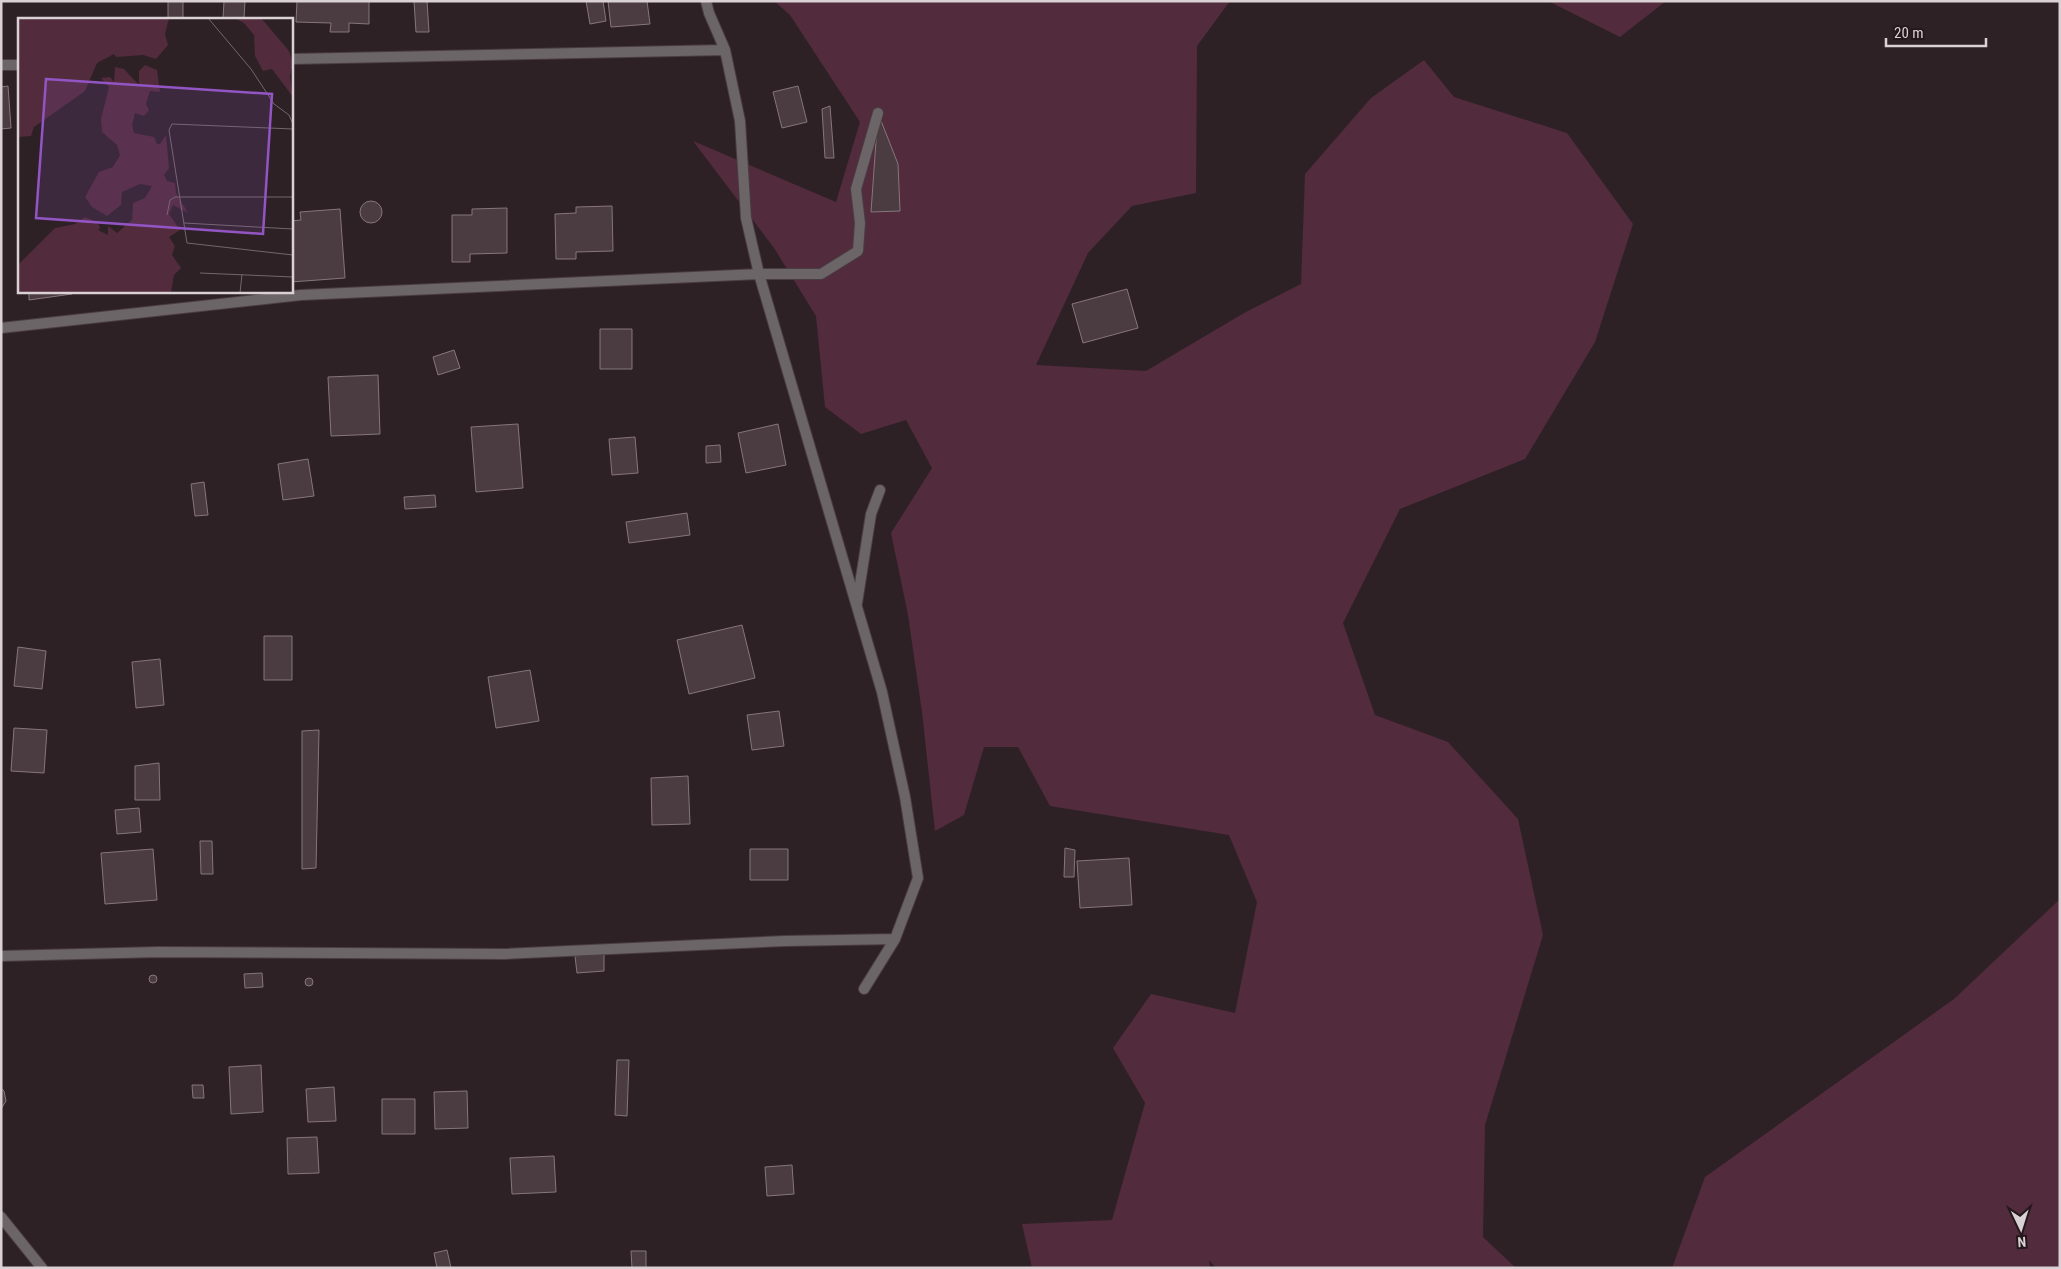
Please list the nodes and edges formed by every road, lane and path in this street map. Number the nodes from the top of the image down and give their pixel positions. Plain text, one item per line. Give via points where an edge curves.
1 (706, 1) edge
2 (725, 50) junction
3 (292, 59) edge
4 (18, 64) edge
5 (1, 65) edge
6 (878, 113) dead end
7 (759, 274) junction
8 (1, 328) edge
9 (880, 490) dead end
10 (857, 606) junction
11 (895, 939) junction
12 (1, 956) edge
13 (864, 989) dead end
14 (1, 1216) edge
15 (42, 1268) edge

1 - 2 street
2 - 3 street
2 - 7 street via 740,121 746,218
4 - 5 street
6 - 7 street via 856,190 860,223 858,251 821,274
7 - 8 street via 301,295
7 - 10 street
9 - 10 street via 871,514
10 - 11 street via 882,692 905,796 918,878
11 - 12 street via 504,954 158,952
11 - 13 street
14 - 15 street

